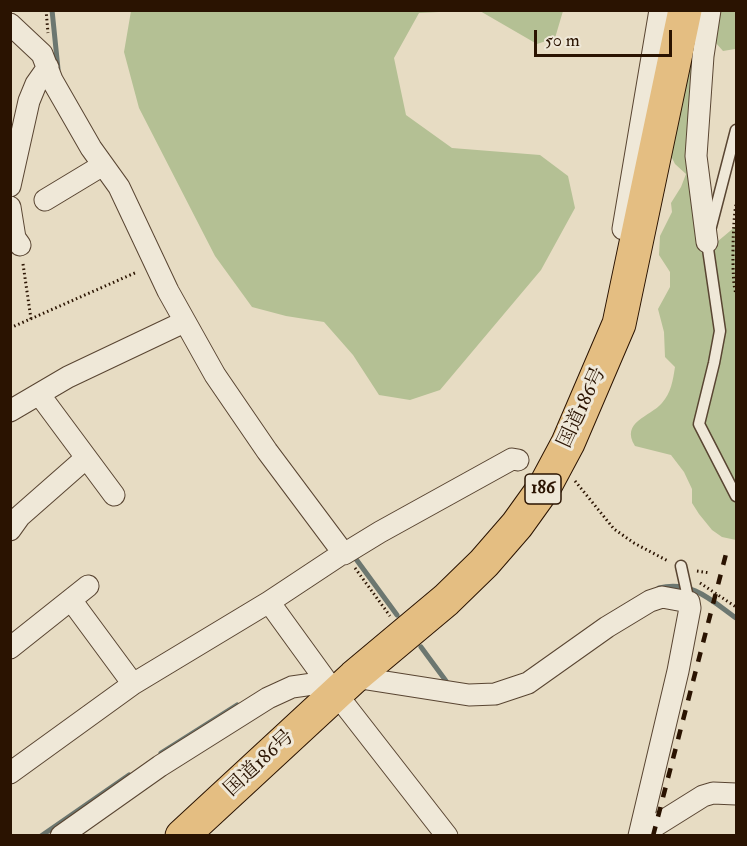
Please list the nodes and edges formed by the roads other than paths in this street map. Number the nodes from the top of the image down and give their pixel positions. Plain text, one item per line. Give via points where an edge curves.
1 (660, 10) edge
2 (685, 10) edge
3 (710, 10) edge
4 (10, 24) edge
5 (48, 67) junction
6 (736, 130) edge
7 (103, 165) junction
8 (10, 186) edge
9 (45, 200) dead end
10 (10, 207) edge
11 (707, 242) junction
12 (20, 245) road end
13 (626, 293) junction
14 (184, 322) junction
15 (39, 394) junction
16 (10, 411) edge
17 (86, 458) junction
18 (518, 460) dead end
19 (114, 495) dead end
20 (736, 496) edge
21 (10, 530) edge
22 (347, 552) junction
23 (684, 571) road end
24 (88, 586) dead end
25 (687, 598) junction
26 (71, 600) junction
27 (269, 602) junction
28 (10, 648) edge
29 (133, 684) junction
30 (339, 684) junction
31 (10, 773) edge
32 (736, 794) edge
33 (61, 836) edge
34 (182, 836) edge
35 (447, 836) edge
36 (639, 836) edge

1 - 13 street via 618,260
2 - 13 highway, 国道186号 / 186
3 - 11 street via 696,156
4 - 5 street via 42,54
5 - 7 street
5 - 8 street via 29,101
6 - 11 lane
7 - 9 street
7 - 14 street via 119,187
10 - 12 street via 15,238
11 - 20 lane via 720,331 699,424
13 - 30 highway, 国道186号 / 186 via 615,339 546,486 484,563 446,600
14 - 15 street
14 - 22 street via 267,451
15 - 16 street
15 - 17 street
17 - 19 street
17 - 21 street via 20,516
18 - 22 street via 512,459 454,490
22 - 27 street
23 - 25 lane
24 - 26 street
25 - 30 street via 662,597 650,601 528,683 495,694
25 - 36 street via 690,608 678,670
26 - 28 street
26 - 29 street
27 - 29 street
27 - 30 street
29 - 31 street
30 - 33 street via 292,687 268,698 160,766
30 - 34 highway, 国道186号 / 186
30 - 35 street
32 - 36 street via 703,796

